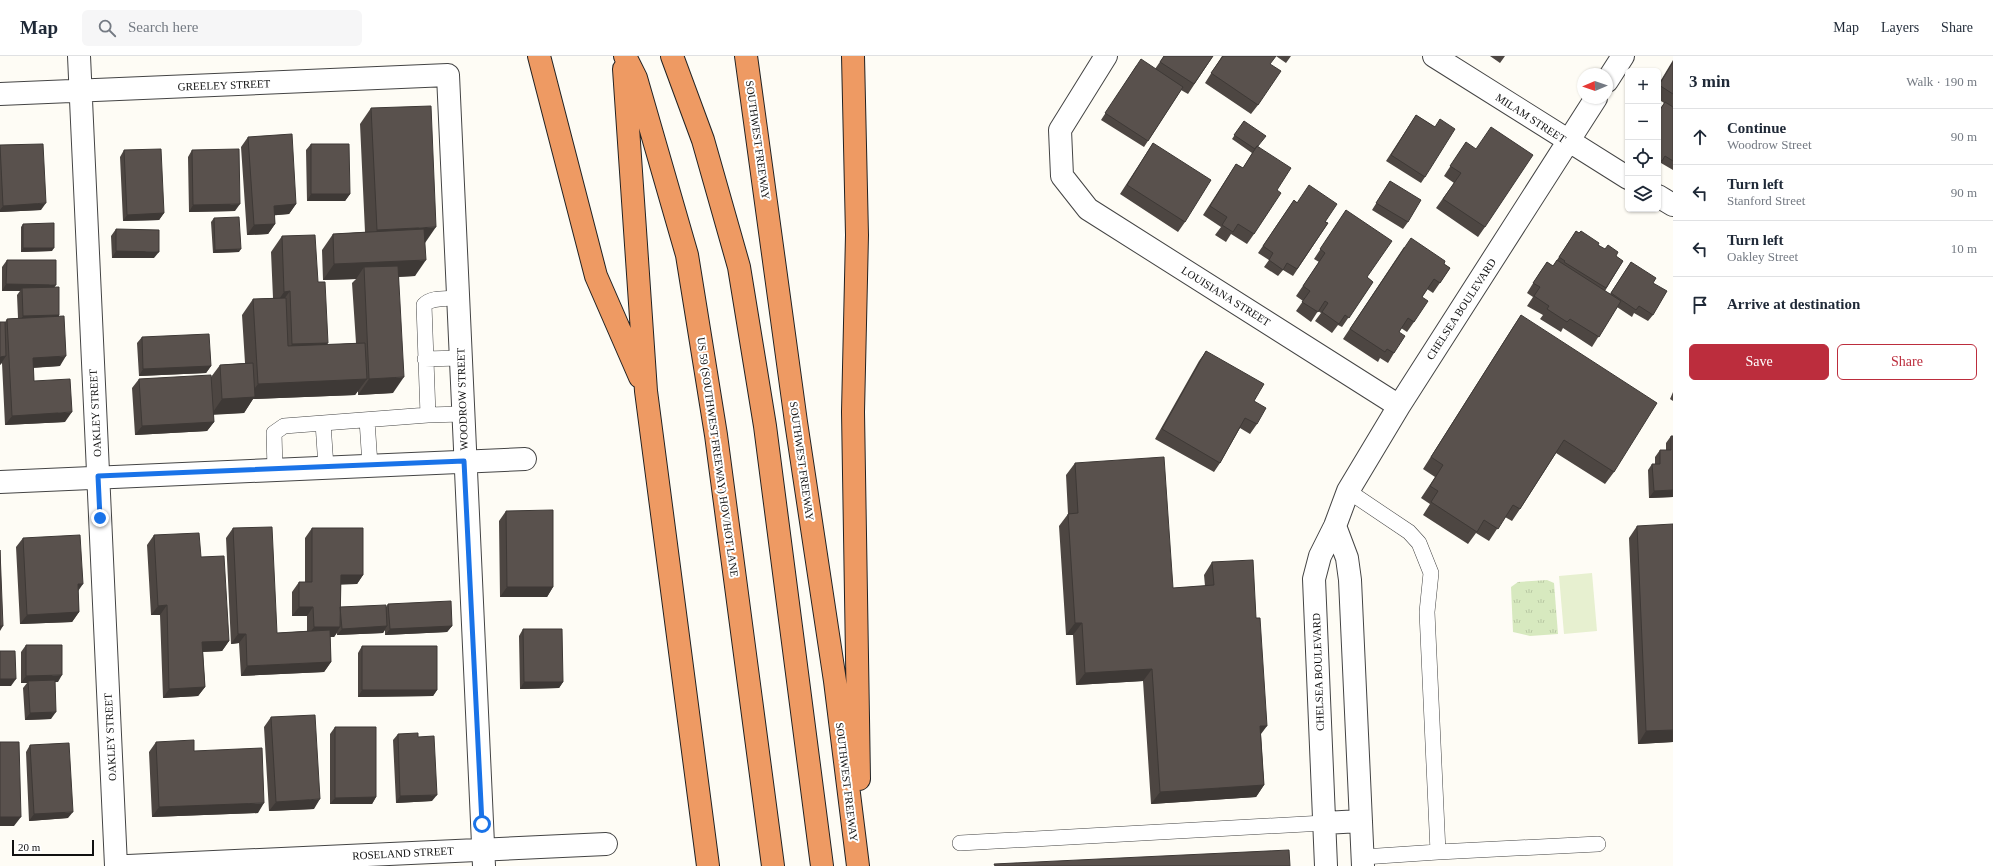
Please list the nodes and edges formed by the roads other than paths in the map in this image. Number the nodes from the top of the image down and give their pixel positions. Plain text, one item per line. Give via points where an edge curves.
1 (79, 56) edge
2 (539, 56) edge
3 (624, 56) edge
4 (672, 56) edge
5 (746, 56) edge
6 (853, 56) edge
7 (1106, 56) edge
8 (1434, 56) edge
9 (1623, 56) edge
10 (1613, 72) edge
11 (448, 75) joint
12 (80, 90) junction
13 (0, 94) edge
14 (1592, 104) edge
15 (1568, 142) junction
16 (1625, 176) edge
17 (1661, 198) edge
18 (1673, 205) edge
19 (457, 298) junction
20 (460, 358) junction
21 (426, 359) junction
22 (646, 391) junction
23 (1399, 406) junction
24 (462, 414) junction
25 (428, 415) junction
26 (367, 420) junction
27 (323, 423) junction
28 (525, 459) dead end
29 (464, 461) junction
30 (370, 465) junction
31 (326, 467) junction
32 (275, 469) junction
33 (98, 476) junction
34 (0, 482) edge
35 (1348, 490) junction
36 (1335, 526) junction
37 (1361, 821) junction
38 (1324, 823) junction
39 (960, 843) dead end
40 (606, 844) dead end
41 (1598, 844) dead end
42 (1438, 852) junction
43 (483, 858) edge
44 (1363, 861) edge
45 (116, 866) edge
46 (128, 866) edge
47 (708, 866) edge
48 (773, 866) edge
49 (822, 866) edge
50 (859, 866) edge
51 (1326, 866) edge

1 - 12 street, OAKLEY STREET
2 - 22 highway via 596,276
3 - 22 highway
3 - 48 highway, US 59 (SOUTHWEST FREEWAY) HOV/HOT LANE via 636,78 687,255 716,435
4 - 49 highway via 704,140 739,267 765,426
5 - 50 highway, SOUTHWEST FREEWAY
6 - 50 highway via 857,235 853,412
7 - 23 street, LOUISIANA STREET via 1060,130 1062,176 1088,209
8 - 15 street, MILAM STREET
9 - 10 street
11 - 12 street, GREELEY STREET
11 - 19 street, WOODROW STREET
12 - 13 street, GREELEY STREET
12 - 33 street, OAKLEY STREET
14 - 15 street, CHELSEA BOULEVARD
15 - 16 street, MILAM STREET
15 - 23 street, CHELSEA BOULEVARD
17 - 18 street
19 - 20 street, WOODROW STREET
19 - 21 lane via 428,301 424,305
20 - 21 lane
20 - 24 street, WOODROW STREET
21 - 25 lane
22 - 47 highway
23 - 35 street, CHELSEA BOULEVARD
24 - 25 lane
24 - 29 street, WOODROW STREET
25 - 26 lane
26 - 27 lane
26 - 30 lane
27 - 31 lane
27 - 32 lane via 278,428 273,440
28 - 29 street
29 - 30 street
29 - 43 street, WOODROW STREET
30 - 31 street
31 - 32 street
32 - 33 street
33 - 34 street
33 - 45 street, OAKLEY STREET
35 - 36 street, CHELSEA BOULEVARD
35 - 42 lane via 1409,532 1419,543 1431,572 1427,612
36 - 37 street via 1347,558 1350,580
36 - 38 street, CHELSEA BOULEVARD via 1320,556 1314,579
37 - 38 street
37 - 44 street
38 - 39 lane
38 - 51 street, CHELSEA BOULEVARD
40 - 43 street, ROSELAND STREET
41 - 42 lane
42 - 44 lane
43 - 46 street, ROSELAND STREET

